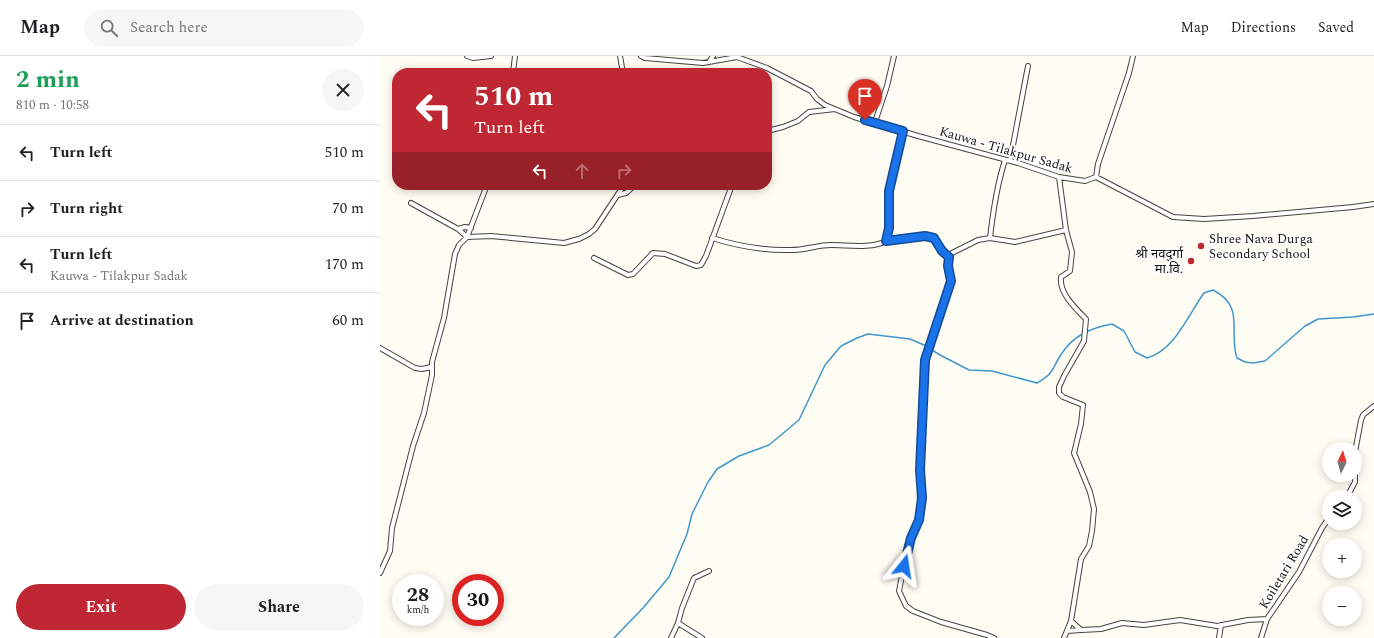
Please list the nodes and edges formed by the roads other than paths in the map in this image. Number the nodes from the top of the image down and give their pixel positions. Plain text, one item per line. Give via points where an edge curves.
1 (468, 56) edge
2 (491, 56) edge
3 (514, 56) edge
4 (620, 56) edge
5 (641, 56) edge
6 (713, 56) edge
7 (894, 56) edge
8 (1133, 56) edge
9 (709, 62) junction
10 (1028, 66) dead end
11 (513, 68) edge
12 (622, 68) edge
13 (767, 68) edge
14 (772, 71) edge
15 (836, 109) junction
16 (875, 122) junction
17 (772, 130) edge
18 (903, 131) junction
19 (1005, 160) junction
20 (1010, 161) junction
21 (1059, 177) junction
22 (1096, 177) junction
23 (485, 190) edge
24 (621, 190) edge
25 (629, 190) edge
26 (730, 190) edge
27 (618, 195) junction
28 (411, 203) dead end
29 (1374, 204) edge
30 (471, 228) junction
31 (458, 229) junction
32 (1066, 230) junction
33 (467, 237) junction
34 (712, 238) junction
35 (990, 238) junction
36 (886, 241) junction
37 (949, 257) junction
38 (594, 258) dead end
39 (380, 348) edge
40 (431, 367) junction
41 (1374, 406) edge
42 (1357, 442) edge
43 (1322, 528) edge
44 (709, 571) dead end
45 (380, 573) edge
46 (1267, 619) junction
47 (1071, 621) junction
48 (678, 623) junction
49 (1221, 625) junction
50 (1081, 630) junction
51 (1067, 631) junction
52 (671, 638) edge
53 (702, 638) edge
54 (994, 638) edge
55 (1064, 638) edge
56 (1219, 638) edge
57 (1261, 638) edge

1 - 2 street
3 - 11 street
4 - 12 street
5 - 9 street, Kauwa - Tilakpur Sadak
6 - 9 street
7 - 16 street
8 - 22 street
9 - 13 street, Kauwa - Tilakpur Sadak via 737,57
10 - 20 street
14 - 15 street, Kauwa - Tilakpur Sadak via 810,91 825,105
15 - 16 street, Kauwa - Tilakpur Sadak
15 - 17 street via 809,112 798,121
16 - 18 street, Kauwa - Tilakpur Sadak
18 - 19 street, Kauwa - Tilakpur Sadak
18 - 36 street via 889,191 889,228
19 - 20 street, Kauwa - Tilakpur Sadak
19 - 35 street via 993,207
20 - 21 street, Kauwa - Tilakpur Sadak
21 - 22 street, Kauwa - Tilakpur Sadak via 1085,181
21 - 32 street
22 - 29 street via 1173,216 1204,219
23 - 30 street
24 - 27 street
25 - 27 street
26 - 34 street
27 - 33 street via 595,229 579,240 564,243 491,236
28 - 31 street
30 - 31 street
30 - 33 street
31 - 33 street
32 - 35 street via 1015,242
32 - 47 street via 1072,252 1070,271 1061,277 1060,285 1086,319 1086,328 1084,341 1059,386 1059,393 1083,405 1082,424 1074,453 1094,509 1089,546 1081,559
33 - 40 street via 455,254 444,318
34 - 36 street via 768,250 832,245 858,246 882,244
34 - 38 street via 704,261 696,266 653,252 633,274 628,275
35 - 37 street via 978,240
36 - 37 street via 930,236
37 - 54 street via 951,281 925,360 920,470 922,498 919,520 908,549 899,591 906,606 913,611
39 - 40 street via 415,368
40 - 45 street via 432,375 424,413 392,528 390,551
41 - 42 street via 1363,415
43 - 46 street, Koiletari Road via 1299,572
44 - 48 street via 694,578
46 - 49 street
46 - 57 street, Koiletari Road
47 - 50 street
47 - 51 street
48 - 52 street
48 - 53 street
49 - 50 street via 1180,620 1144,625 1122,623 1101,629
49 - 56 street
50 - 51 street
51 - 55 street

